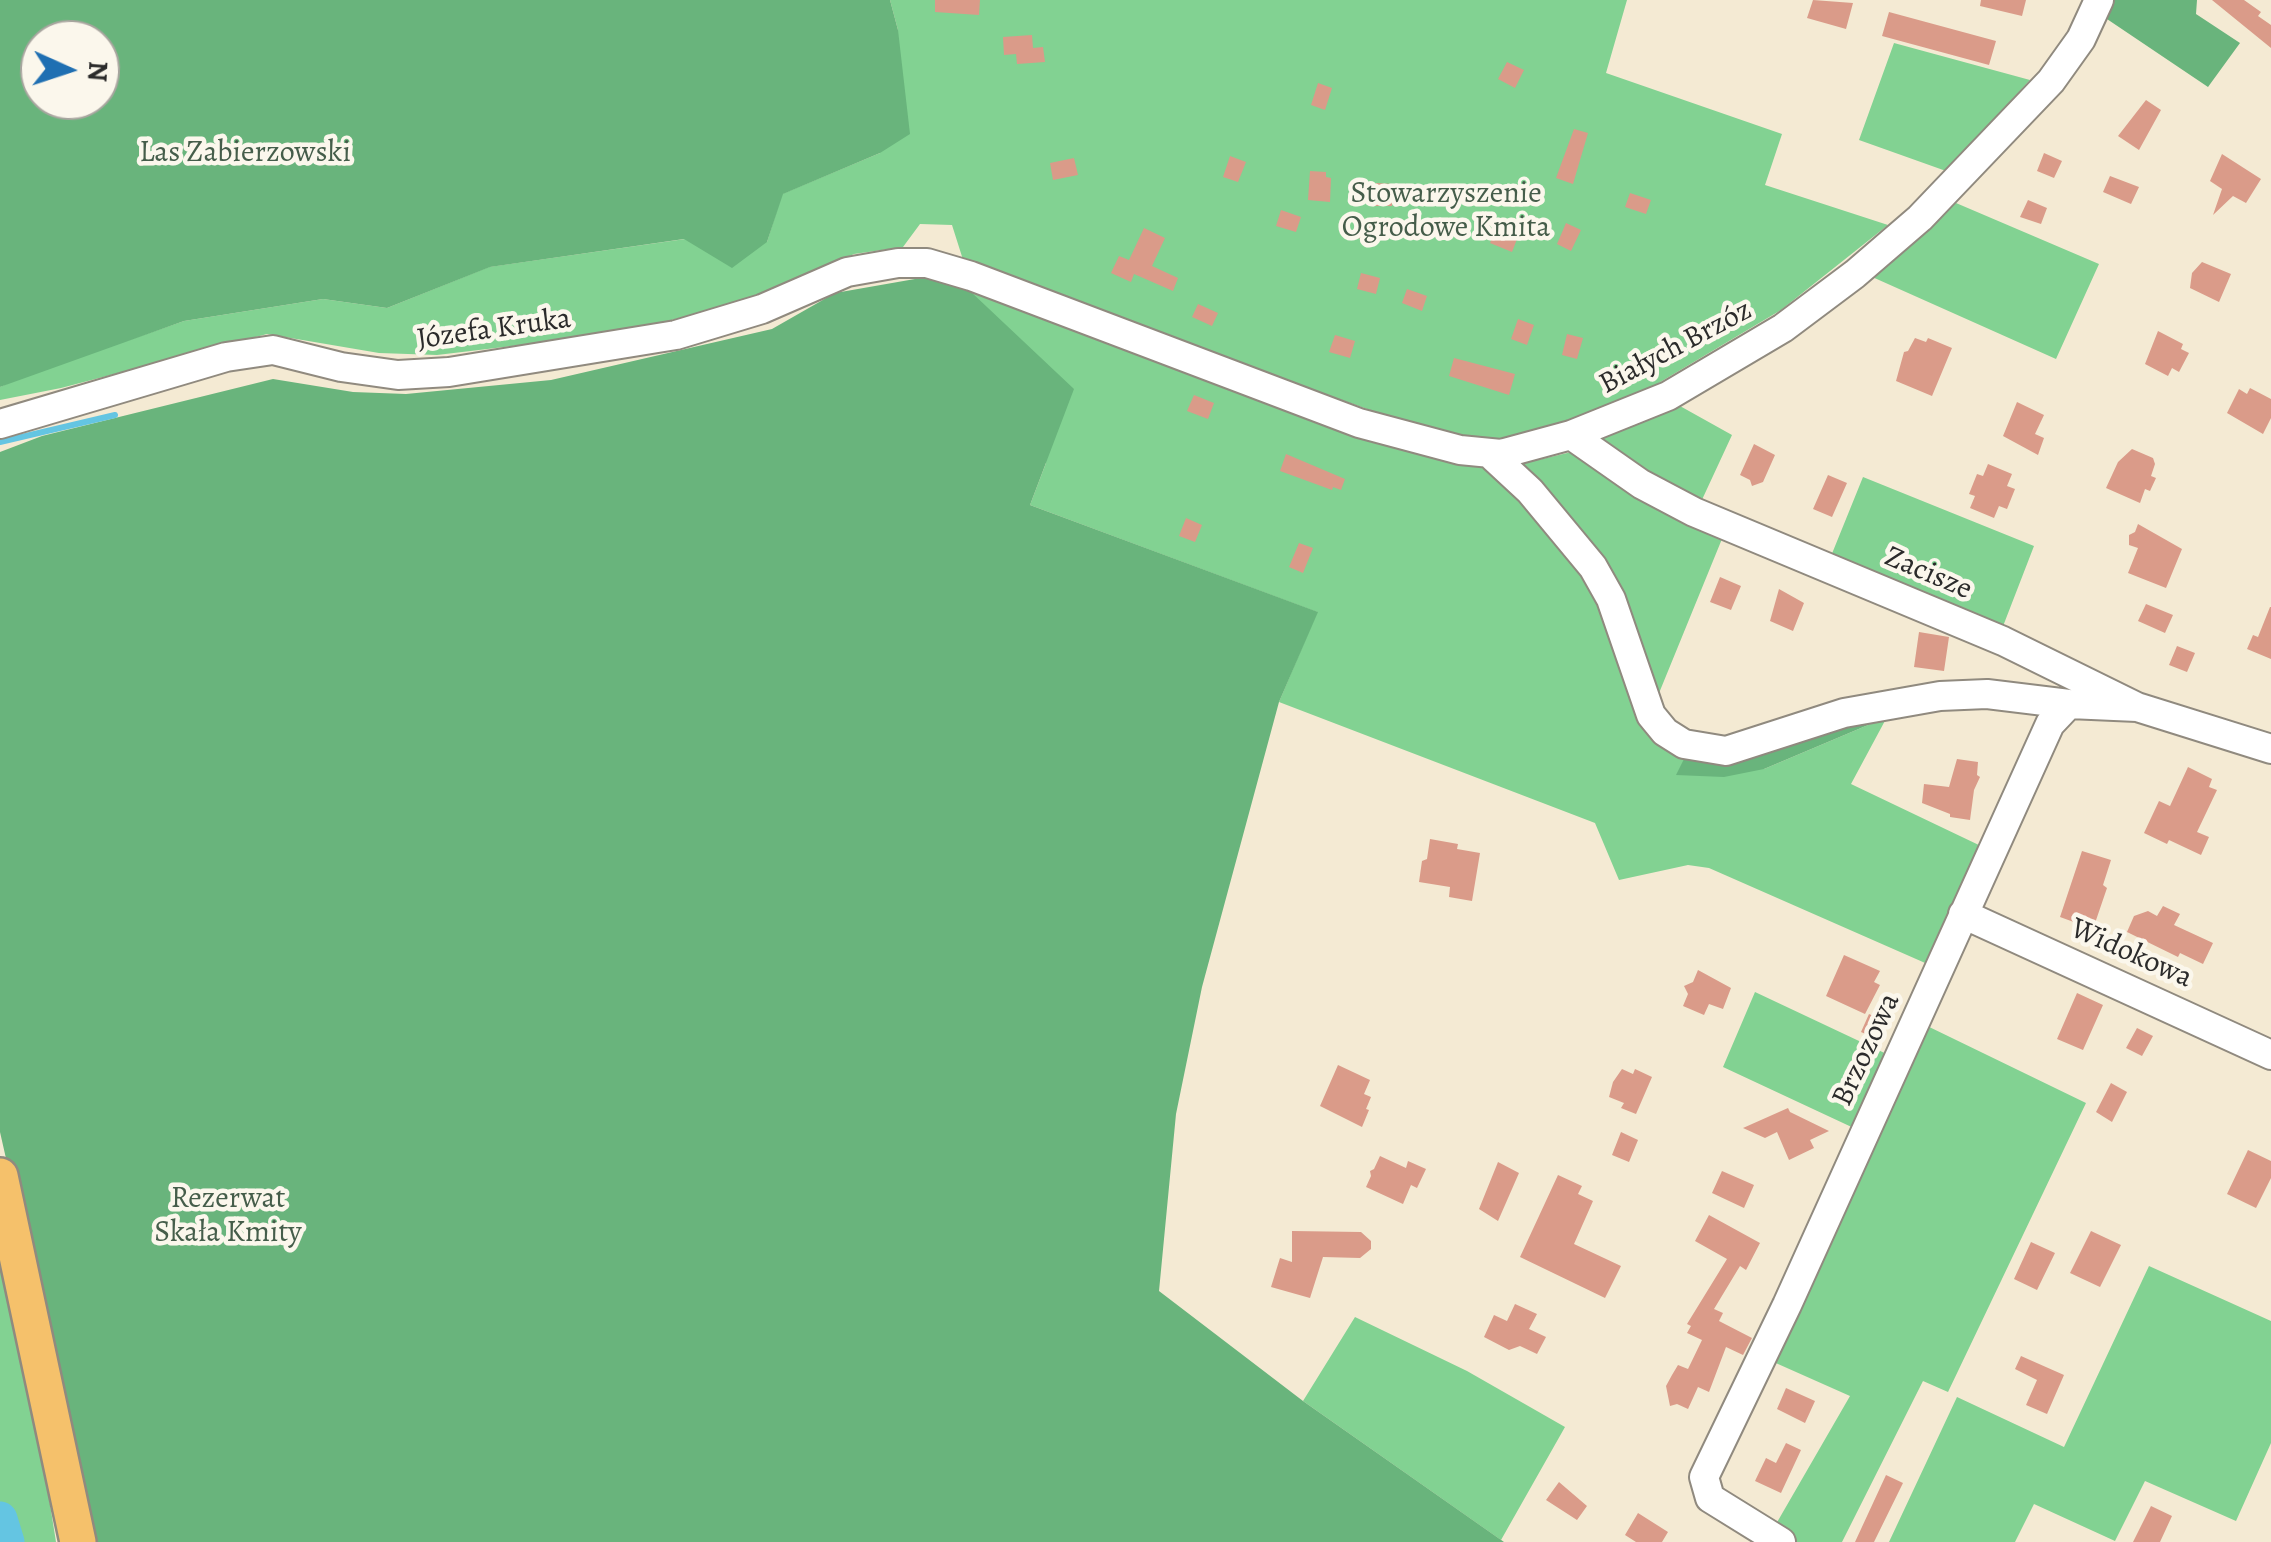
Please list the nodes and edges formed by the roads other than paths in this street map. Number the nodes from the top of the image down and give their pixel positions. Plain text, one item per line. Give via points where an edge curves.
1 (2099, 0) edge
2 (936, 266) joint
3 (0, 424) edge
4 (1571, 435) junction
5 (1489, 453) junction
6 (2069, 704) junction
7 (2137, 707) junction
8 (2271, 748) edge
9 (1963, 914) junction
10 (2271, 1055) edge
11 (0, 1176) edge
12 (78, 1542) edge
13 (1781, 1542) edge

1 - 4 street, Białych Brzóz via 2050,81 1920,218 1855,274 1689,385
2 - 3 street, Józefa Kruka via 898,262 848,272 676,335 449,372 398,375 274,350 226,357
2 - 5 street, Białych Brzóz via 1359,422
4 - 5 street, Białych Brzóz
4 - 7 street, Zacisze via 1694,512 2003,641
5 - 6 street via 1593,567 1611,599 1650,716 1684,744 1726,751 1858,710 1940,696
6 - 7 street
6 - 9 street, Brzozowa via 2050,724
7 - 8 street, Zacisze
9 - 10 street, Widokowa
9 - 13 street, Brzozowa via 1704,1477 1710,1498
11 - 12 main road

